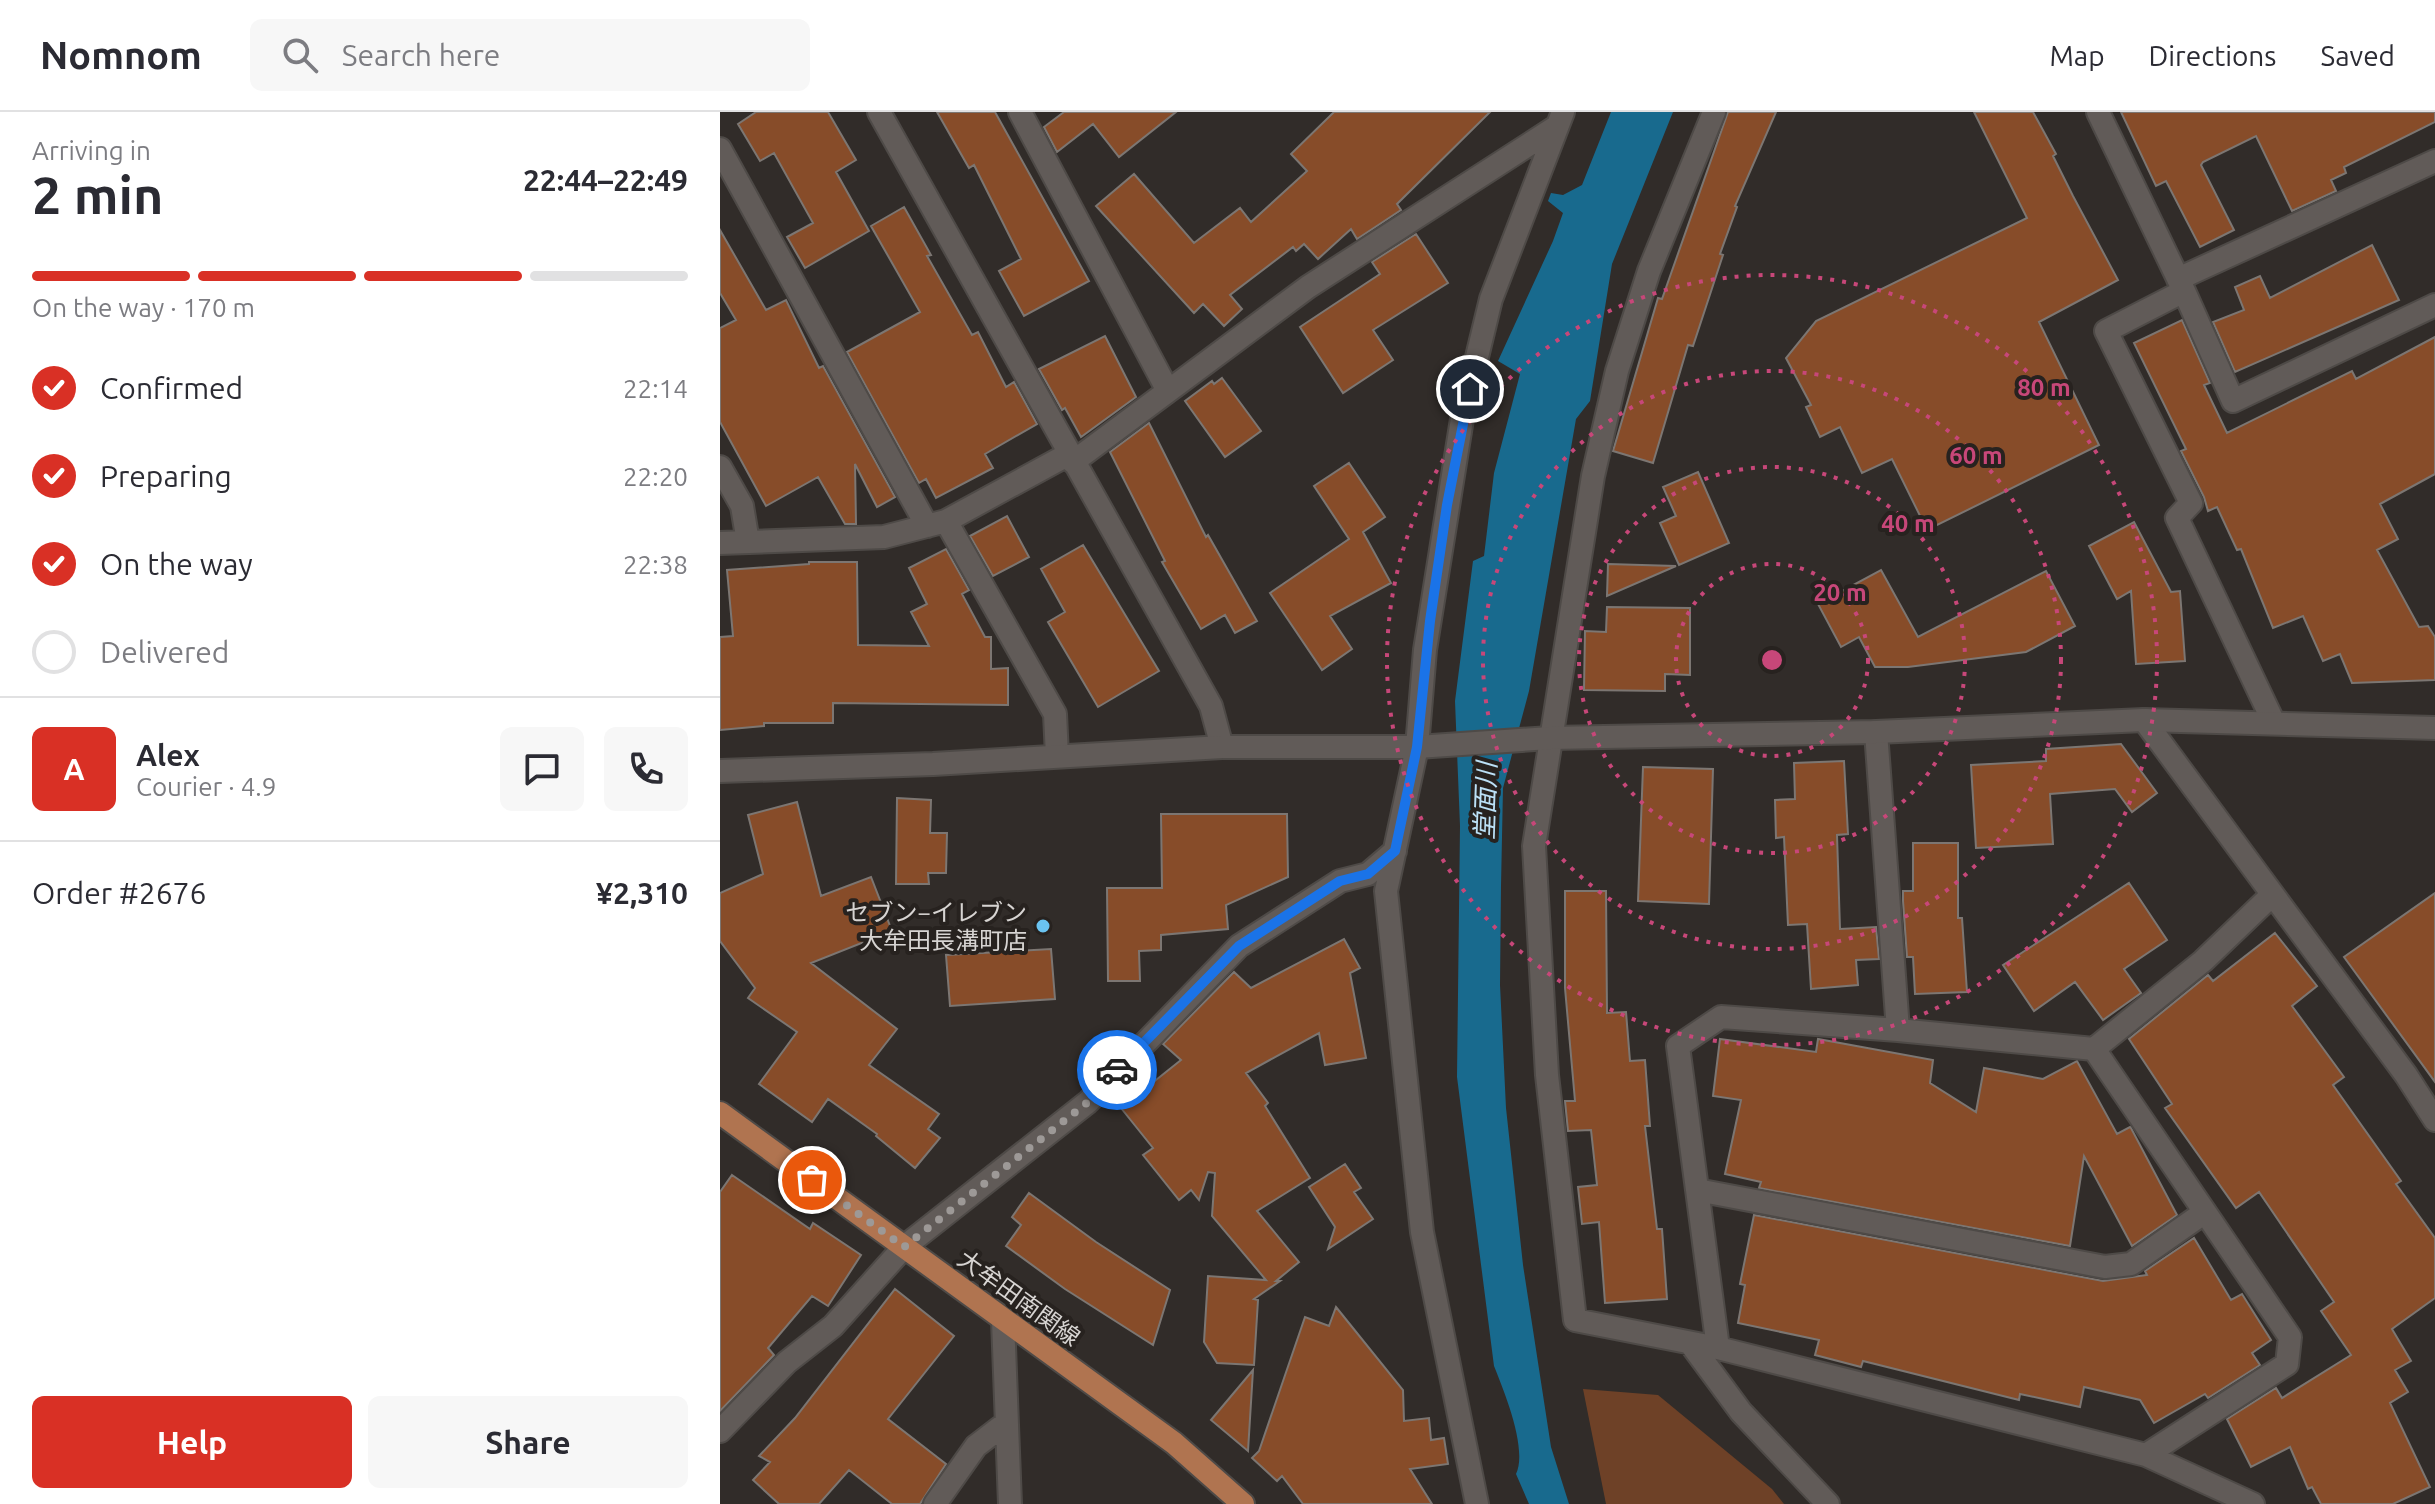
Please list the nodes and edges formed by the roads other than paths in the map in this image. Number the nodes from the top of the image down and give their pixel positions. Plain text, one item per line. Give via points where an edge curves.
1 (879, 112) edge
2 (1020, 112) edge
3 (1714, 112) edge
4 (2098, 112) edge
5 (1559, 120) edge
6 (720, 149) edge
7 (2435, 161) edge
8 (2181, 285) junction
9 (2435, 305) edge
10 (1168, 391) junction
11 (1071, 458) junction
12 (720, 467) edge
13 (936, 523) junction
14 (748, 542) junction
15 (720, 543) edge
16 (2144, 720) junction
17 (2273, 721) junction
18 (2435, 728) edge
19 (1876, 732) junction
20 (1550, 738) junction
21 (1222, 747) junction
22 (1417, 747) junction
23 (1057, 756) junction
24 (720, 771) edge
25 (1395, 851) junction
26 (2272, 895) junction
27 (1898, 1030) junction
28 (2094, 1049) junction
29 (720, 1113) edge
30 (2435, 1120) edge
31 (1697, 1190) junction
32 (2205, 1212) junction
33 (904, 1247) junction
34 (1003, 1320) junction
35 (1690, 1343) junction
36 (1718, 1348) junction
37 (1006, 1423) junction
38 (720, 1431) edge
39 (2146, 1455) junction
40 (935, 1504) edge
41 (1010, 1504) edge
42 (1243, 1504) edge
43 (1477, 1504) edge
44 (1828, 1504) edge
45 (2253, 1504) edge

1 - 11 street
2 - 10 street
3 - 20 street via 1649,271 1617,371 1593,476
4 - 8 street
5 - 10 street via 1308,287
5 - 22 street via 1491,299 1462,419 1425,650
6 - 13 street
7 - 8 street
8 - 9 street via 2233,401
8 - 17 street via 2106,331 2191,503 2177,518
10 - 11 street
11 - 13 street
11 - 21 street via 1211,706
12 - 14 street via 742,506
13 - 14 street via 884,537
13 - 23 street via 1055,714
14 - 15 street
16 - 17 street
16 - 19 street
16 - 26 street
17 - 18 street
19 - 20 street
19 - 27 street
20 - 22 street
20 - 35 street via 1534,846 1547,1075 1575,1320
21 - 22 street
21 - 23 street
22 - 25 street
23 - 24 street
25 - 33 street via 1368,874 1340,881 1239,946 1088,1102
25 - 43 street via 1386,891 1422,1232
26 - 28 street via 2203,961
26 - 30 street
27 - 28 street
27 - 31 street via 1721,1017 1678,1046
28 - 32 street
29 - 33 main road, 大牟田南関線
31 - 32 street via 2105,1267 2131,1264
31 - 36 street
32 - 39 street via 2290,1337 2287,1364
33 - 34 main road, 大牟田南関線
33 - 38 street via 833,1326 787,1362
34 - 37 street
34 - 42 main road, 大牟田南関線 via 1174,1443
35 - 36 street
35 - 44 street via 1741,1412
36 - 39 street
37 - 40 street via 976,1446
37 - 41 street
39 - 45 street

